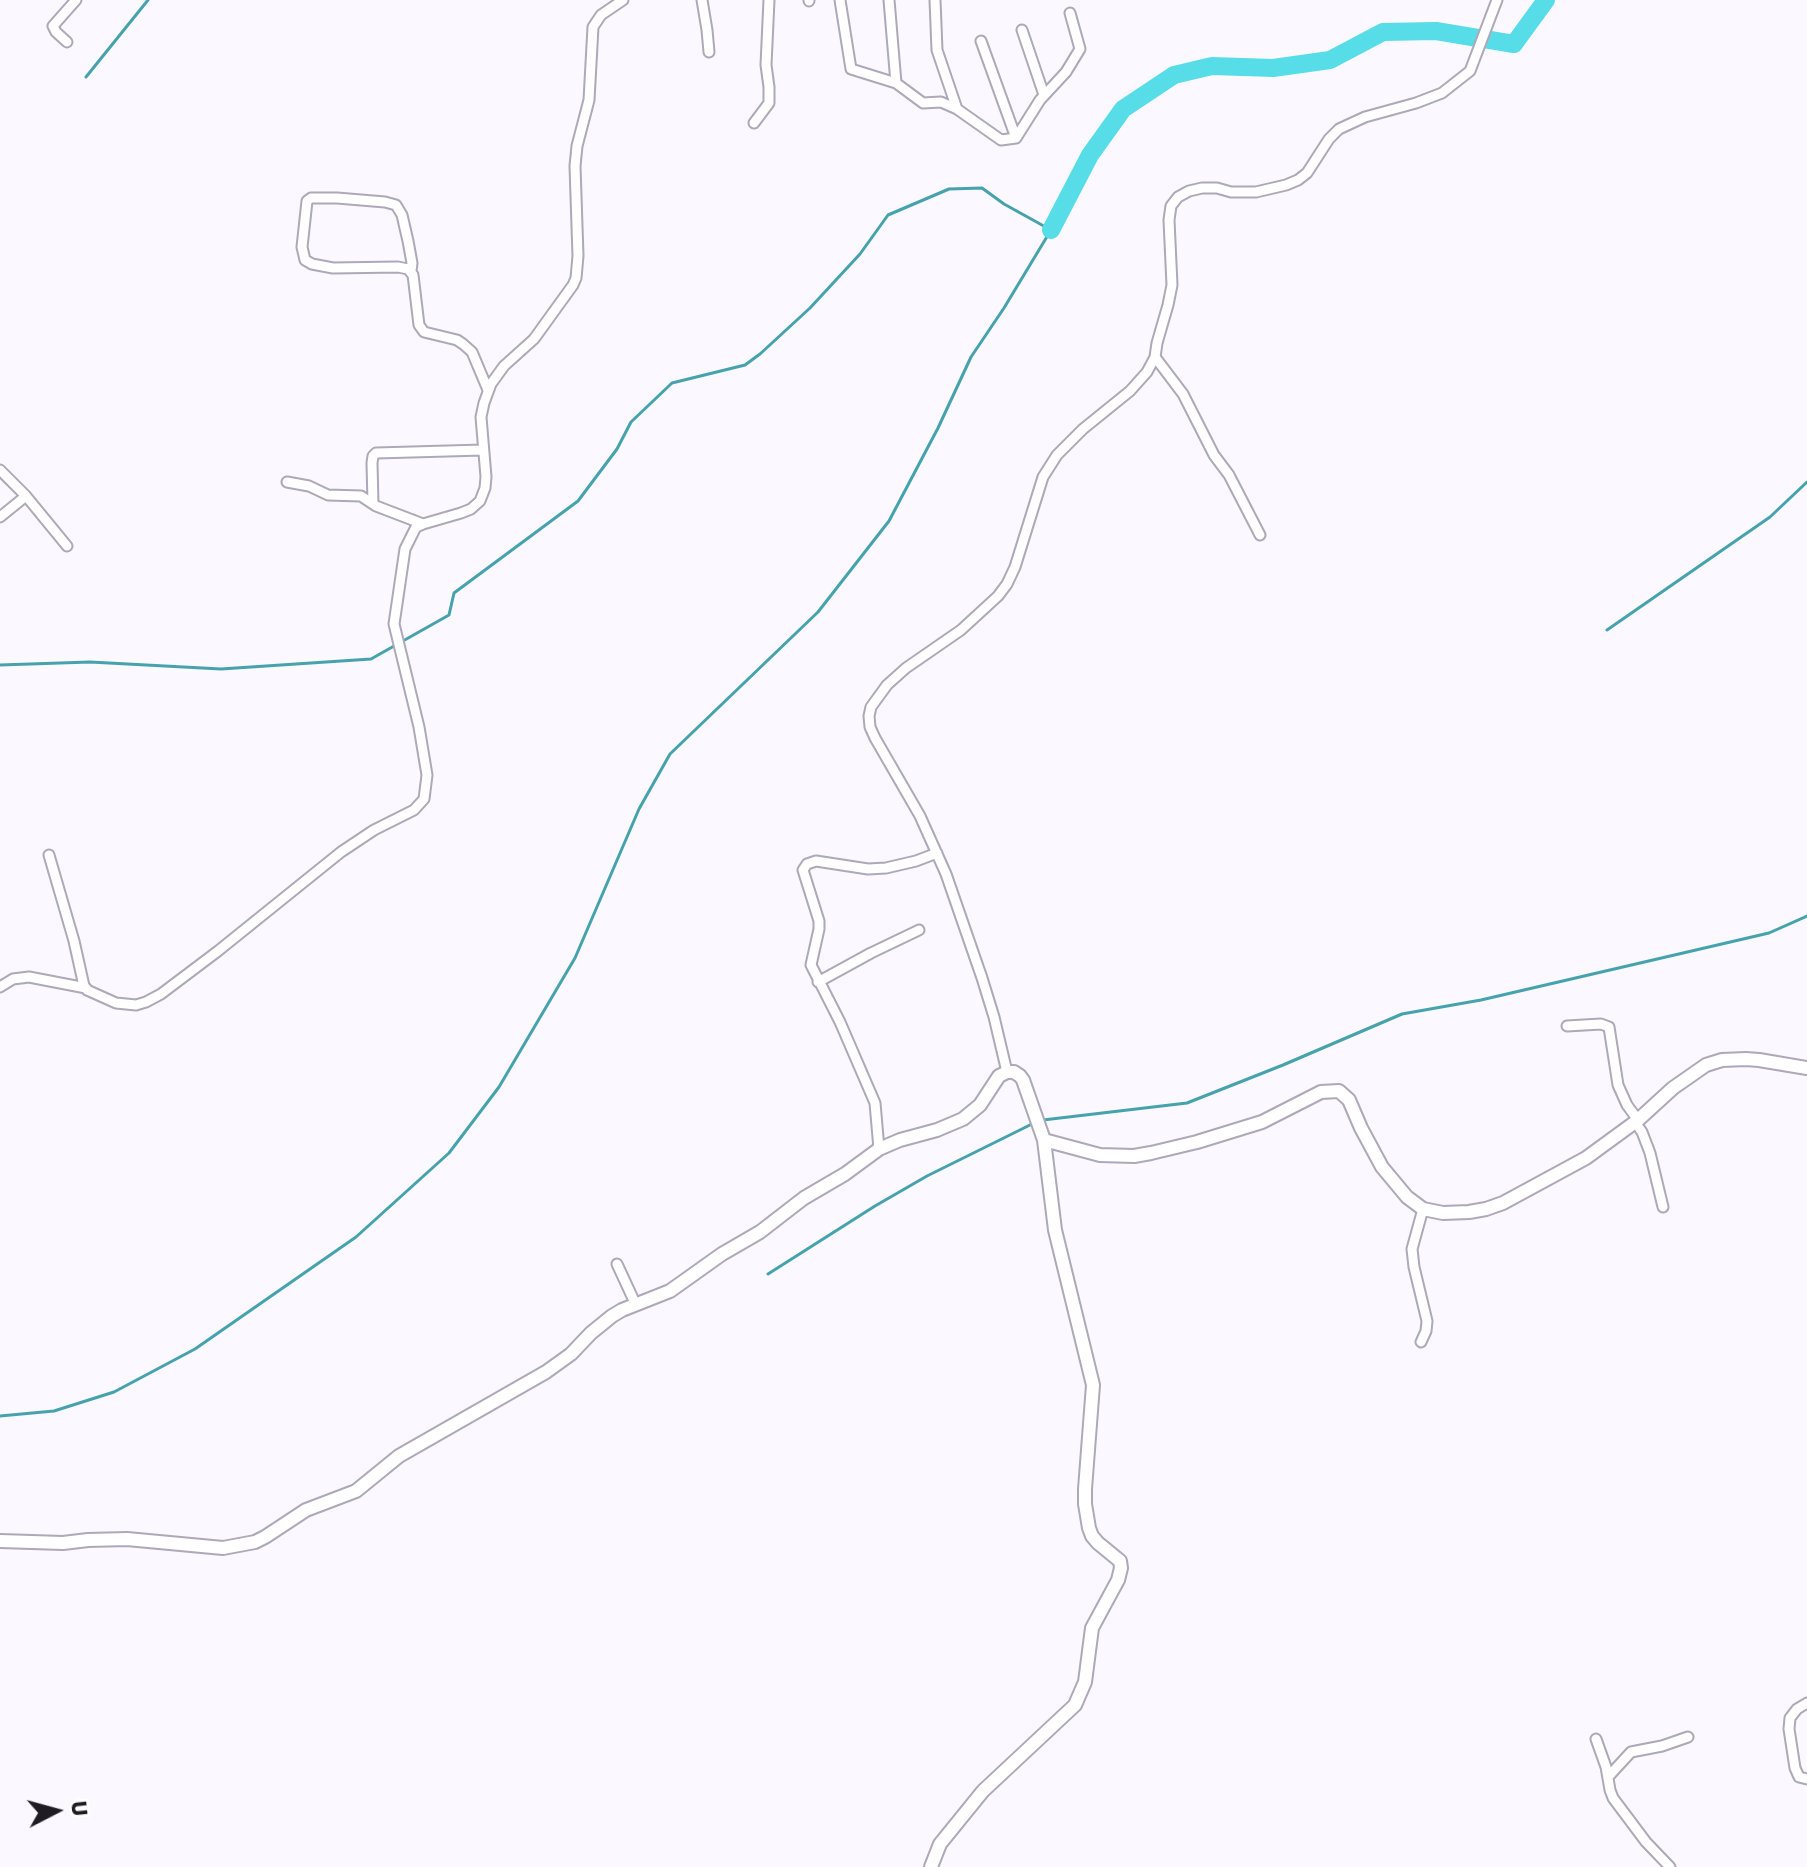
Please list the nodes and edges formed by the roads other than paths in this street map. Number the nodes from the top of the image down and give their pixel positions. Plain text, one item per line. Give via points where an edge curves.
1 (76, 0) edge
2 (623, 0) edge
3 (702, 0) edge
4 (769, 0) edge
5 (840, 0) edge
6 (889, 0) edge
7 (935, 0) edge
8 (1497, 0) edge
9 (1070, 13) dead end
10 (1022, 30) dead end
11 (981, 41) dead end
12 (67, 42) dead end
13 (709, 52) dead end
14 (896, 83) junction
15 (1044, 95) junction
16 (957, 109) junction
17 (754, 123) dead end
18 (1016, 138) junction
19 (411, 271) junction
20 (1155, 357) junction
21 (488, 390) junction
22 (483, 450) junction
23 (0, 470) edge
24 (287, 482) dead end
25 (26, 496) junction
26 (373, 504) junction
27 (0, 517) edge
28 (423, 524) junction
29 (1260, 535) dead end
30 (67, 546) dead end
31 (937, 853) junction
32 (49, 855) dead end
33 (919, 930) dead end
34 (818, 982) junction
35 (0, 987) edge
36 (86, 988) junction
37 (1567, 1026) dead end
38 (1807, 1068) edge
39 (1007, 1072) junction
40 (1636, 1121) junction
41 (1043, 1134) junction
42 (879, 1149) junction
43 (1663, 1207) dead end
44 (1423, 1209) junction
45 (617, 1264) dead end
46 (636, 1305) junction
47 (1421, 1342) dead end
48 (0, 1541) edge
49 (1807, 1703) edge
50 (1688, 1737) dead end
51 (1596, 1739) dead end
52 (1608, 1777) junction
53 (1807, 1779) edge
54 (931, 1867) edge
55 (1670, 1867) edge

1 - 12 street via 53,26
2 - 21 street via 593,27 589,100 575,166 576,278 534,339 504,366
3 - 13 street
4 - 17 street via 769,103
5 - 14 street via 851,69
6 - 14 street
7 - 16 street via 937,50
8 - 20 street via 1470,71 1442,93 1339,129 1298,180 1256,192 1202,188 1178,197 1169,220 1172,285
9 - 15 street via 1080,49
10 - 15 street
11 - 18 street
14 - 16 street via 923,103 941,102
15 - 18 street
16 - 18 street via 1001,140
19 - 19 street via 333,268 305,260 307,201 337,198 396,205
19 - 21 street via 419,325 472,352
20 - 29 street via 1183,394
20 - 31 street via 1130,391 1057,455 1043,477 1015,567 998,596 906,668 871,707 870,727
21 - 22 street via 481,417
22 - 26 street via 376,453
22 - 28 street via 486,477 480,501 471,509
23 - 25 street
24 - 26 street via 328,495 361,496
25 - 27 street
25 - 30 street
26 - 28 street
28 - 36 street via 412,532 405,549 394,616 427,775 421,804 341,852 146,1002 127,1005
31 - 34 street via 886,868 816,861 804,867 819,921 811,965
31 - 39 street via 975,956
32 - 36 street
33 - 34 street
34 - 42 street via 875,1103
35 - 36 street via 29,977
37 - 40 street via 1609,1027 1618,1085
38 - 40 street via 1759,1060 1716,1062 1689,1076
39 - 41 street via 1020,1076
39 - 42 street via 963,1119
40 - 43 street
40 - 44 street via 1586,1158 1503,1203 1469,1212
41 - 44 street via 1100,1155 1134,1156 1262,1122 1321,1092 1339,1091 1349,1100 1382,1167
41 - 54 street via 1055,1230 1093,1385 1087,1517 1092,1536 1121,1568 1092,1628 1085,1682 1075,1705 983,1791 940,1844
42 - 46 street via 677,1287
44 - 47 street via 1412,1255 1427,1321
45 - 46 street
46 - 48 street via 603,1323 546,1372 399,1456 356,1491 306,1510 255,1542 223,1548 127,1539
49 - 53 street via 1790,1718 1789,1729 1795,1768
50 - 52 street via 1631,1752
51 - 52 street
52 - 55 street via 1618,1804

